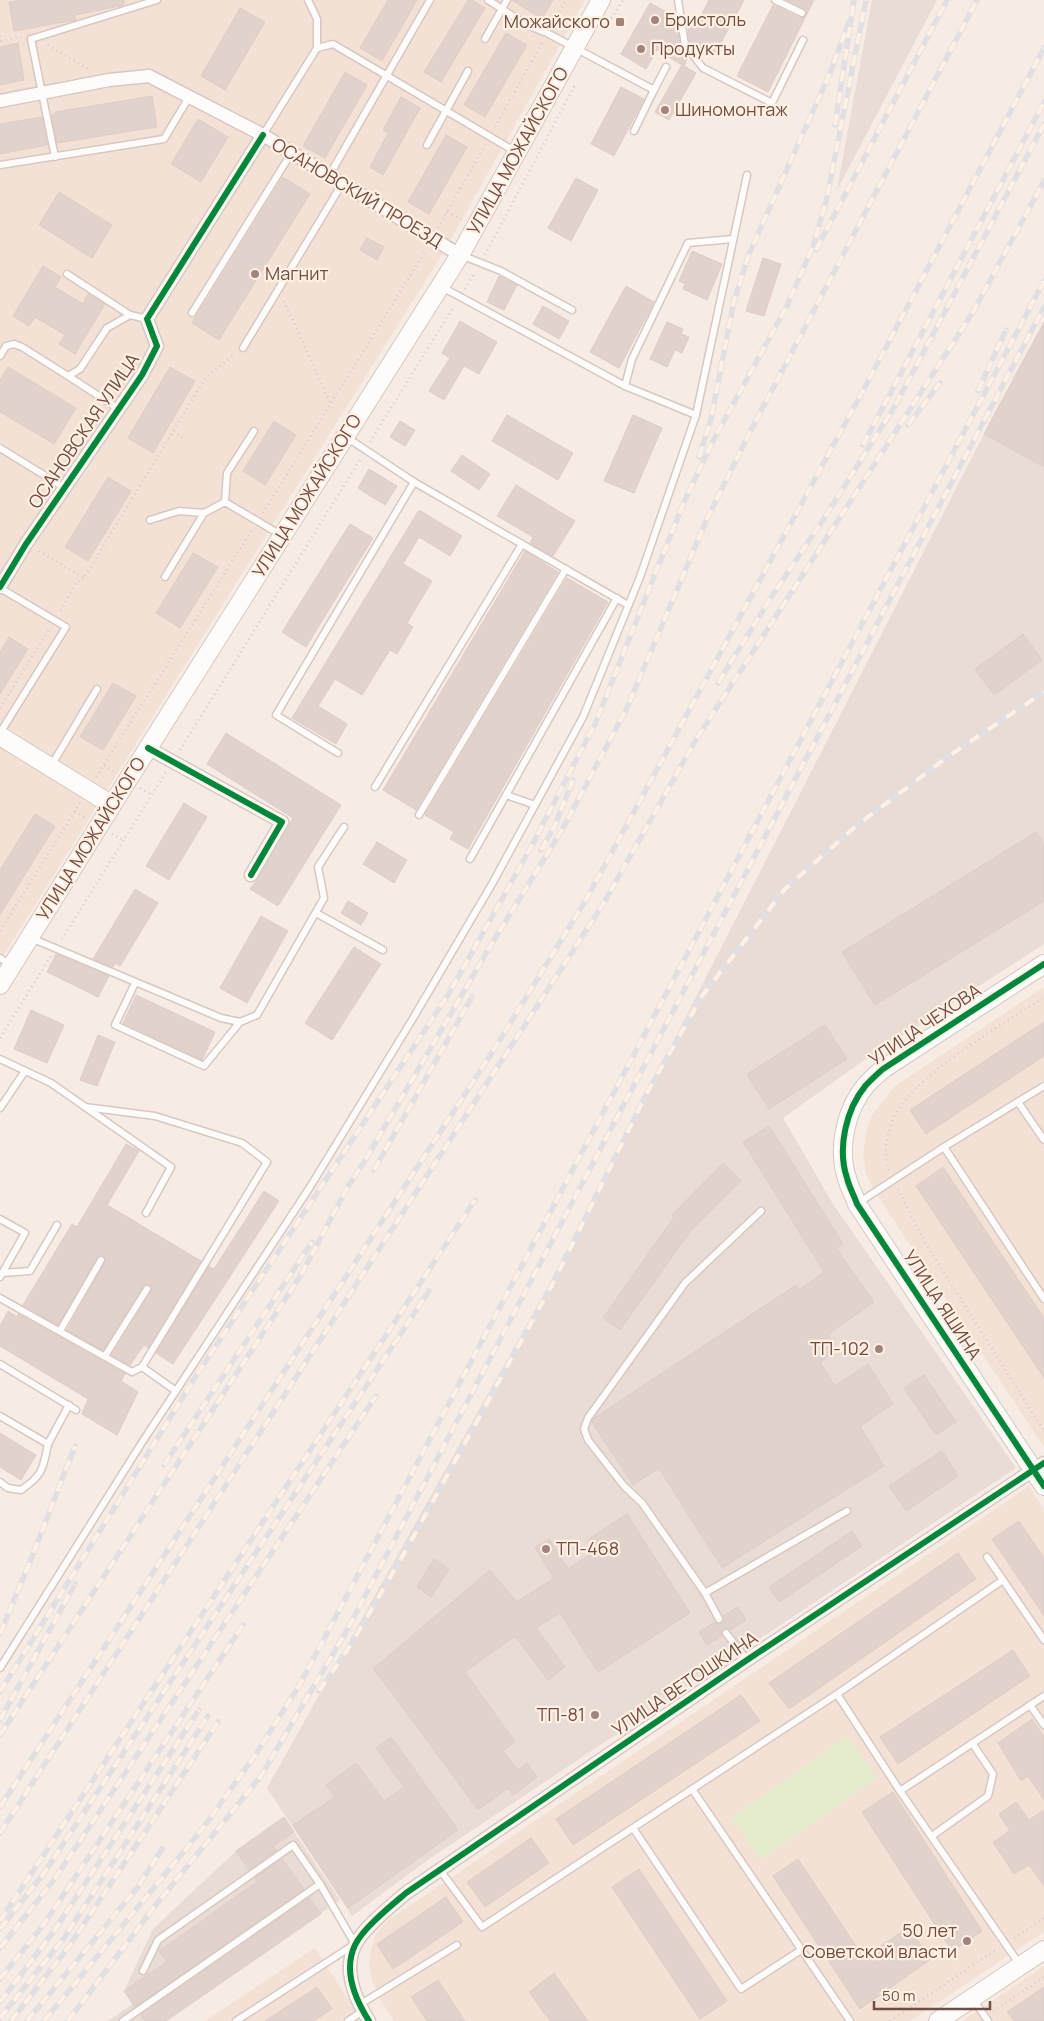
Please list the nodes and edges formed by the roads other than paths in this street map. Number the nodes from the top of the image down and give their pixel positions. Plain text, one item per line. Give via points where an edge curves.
1 (157, 0) edge
2 (308, 0) edge
3 (430, 0) edge
4 (488, 0) edge
5 (507, 0) edge
6 (601, 0) edge
7 (678, 0) edge
8 (775, 0) edge
9 (502, 9) junction
10 (802, 13) dead end
11 (485, 39) dead end
12 (803, 40) dead end
13 (317, 48) junction
14 (575, 48) junction
15 (666, 67) dead end
16 (468, 71) dead end
17 (386, 76) junction
18 (654, 90) junction
19 (42, 93) junction
20 (189, 97) junction
21 (0, 100) edge
22 (446, 111) junction
23 (634, 131) dead end
24 (263, 135) junction
25 (427, 145) dead end
26 (292, 152) junction
27 (517, 152) junction
28 (55, 156) junction
29 (0, 165) edge
30 (747, 175) dead end
31 (330, 176) junction
32 (342, 184) junction
33 (733, 239) junction
34 (460, 255) junction
35 (67, 274) dead end
36 (441, 286) junction
37 (572, 310) dead end
38 (192, 313) dead end
39 (130, 315) junction
40 (147, 319) junction
41 (244, 348) road end
42 (0, 356) edge
43 (68, 376) junction
44 (625, 386) junction
45 (119, 409) junction
46 (696, 415) junction
47 (254, 431) dead end
48 (345, 437) junction
49 (0, 448) edge
50 (414, 482) junction
51 (65, 488) junction
52 (225, 502) junction
53 (204, 513) junction
54 (150, 520) dead end
55 (282, 535) junction
56 (522, 544) junction
57 (566, 569) junction
58 (165, 577) dead end
59 (0, 587) edge
60 (617, 598) junction
61 (628, 605) junction
62 (97, 689) dead end
63 (0, 734) edge
64 (148, 748) junction
65 (338, 753) dead end
66 (50, 767) junction
67 (376, 787) dead end
68 (506, 795) junction
69 (112, 805) junction
70 (535, 805) junction
71 (419, 815) dead end
72 (344, 827) dead end
73 (470, 859) dead end
74 (251, 875) dead end
75 (316, 913) junction
76 (30, 937) junction
77 (383, 950) dead end
78 (6, 962) edge
79 (1044, 964) edge
80 (135, 983) junction
81 (0, 985) edge
82 (240, 1022) junction
83 (0, 1059) edge
84 (25, 1070) junction
85 (1044, 1086) edge
86 (1018, 1102) junction
87 (85, 1107) junction
88 (0, 1108) edge
89 (845, 1130) joint
90 (1044, 1140) edge
91 (944, 1147) junction
92 (857, 1204) junction
93 (760, 1211) dead end
94 (146, 1213) dead end
95 (0, 1219) edge
96 (57, 1225) dead end
97 (101, 1260) dead end
98 (1, 1275) edge
99 (147, 1289) dead end
100 (0, 1298) edge
101 (1044, 1299) edge
102 (60, 1331) junction
103 (105, 1356) junction
104 (0, 1364) edge
105 (142, 1367) junction
106 (176, 1391) junction
107 (69, 1405) junction
108 (76, 1410) dead end
109 (0, 1416) edge
110 (48, 1444) junction
111 (1039, 1467) edge
112 (0, 1482) edge
113 (1044, 1486) edge
114 (847, 1511) dead end
115 (988, 1557) dead end
116 (1003, 1580) junction
117 (704, 1593) junction
118 (719, 1619) dead end
119 (726, 1633) dead end
120 (1044, 1640) edge
121 (747, 1660) junction
122 (0, 1668) edge
123 (837, 1694) junction
124 (1044, 1696) edge
125 (1030, 1705) junction
126 (1044, 1725) edge
127 (972, 1743) junction
128 (692, 1789) junction
129 (900, 1791) junction
130 (633, 1828) junction
131 (932, 1836) junction
132 (440, 1870) junction
133 (320, 1884) junction
134 (355, 1944) junction
135 (457, 1946) dead end
136 (801, 1950) junction
137 (1044, 1950) edge
138 (1021, 1966) junction
139 (143, 1971) dead end
140 (972, 1998) junction
141 (364, 2012) edge
142 (987, 2019) edge
143 (123, 2021) edge
144 (236, 2021) edge
145 (348, 2021) edge
146 (850, 2021) edge
147 (938, 2021) edge

1 - 19 lane via 31,39
2 - 13 lane via 317,19
3 - 17 lane
4 - 9 lane
5 - 9 lane
6 - 14 main road, УЛИЦА МОЖАЙСКОГО
7 - 12 lane via 685,45 702,68 772,103
8 - 10 lane
9 - 11 lane
9 - 14 lane via 527,26
13 - 17 lane via 333,44
13 - 24 lane
14 - 18 lane
14 - 27 main road, УЛИЦА МОЖАЙСКОГО
15 - 18 lane
16 - 22 lane
17 - 22 lane
17 - 31 lane
18 - 23 lane
19 - 20 street, ОСАНОВСКИЙ ПРОЕЗД via 150,76
19 - 21 street, ОСАНОВСКИЙ ПРОЕЗД
19 - 28 lane
20 - 24 street, ОСАНОВСКИЙ ПРОЕЗД
20 - 28 lane via 164,139
22 - 25 lane
22 - 27 lane
24 - 26 street, ОСАНОВСКИЙ ПРОЕЗД
24 - 40 street
26 - 31 street, ОСАНОВСКИЙ ПРОЕЗД
26 - 38 lane
27 - 34 main road, УЛИЦА МОЖАЙСКОГО
28 - 29 lane
30 - 33 lane
31 - 32 street, ОСАНОВСКИЙ ПРОЕЗД
32 - 34 street, ОСАНОВСКИЙ ПРОЕЗД
32 - 41 lane
33 - 44 lane via 688,243 632,359
33 - 46 lane
34 - 36 main road, УЛИЦА МОЖАЙСКОГО
34 - 37 lane via 501,271
35 - 39 lane
36 - 44 lane
36 - 48 main road, УЛИЦА МОЖАЙСКОГО
39 - 40 lane
39 - 43 lane via 107,328 80,369
40 - 45 street, ОСАНОВСКАЯ УЛИЦА via 157,346
42 - 43 lane via 6,346 14,344
43 - 45 lane
44 - 46 lane
45 - 51 street, ОСАНОВСКАЯ УЛИЦА
46 - 61 lane
47 - 52 lane via 227,473
48 - 50 lane
48 - 55 main road, УЛИЦА МОЖАЙСКОГО
49 - 51 lane
50 - 56 lane
50 - 65 lane via 276,715
51 - 59 street, ОСАНОВСКАЯ УЛИЦА
52 - 53 lane
52 - 55 lane
53 - 54 lane via 179,511
53 - 58 lane
55 - 64 main road, УЛИЦА МОЖАЙСКОГО
56 - 57 lane
56 - 67 lane
57 - 60 lane
57 - 71 lane
59 - 63 lane via 66,628
60 - 61 lane
60 - 68 lane
61 - 70 lane via 583,717
62 - 66 lane
63 - 66 main road
64 - 69 main road, УЛИЦА МОЖАЙСКОГО
64 - 74 street via 282,822
66 - 69 main road
68 - 70 lane
68 - 73 lane
69 - 76 main road, УЛИЦА МОЖАЙСКОГО
70 - 106 lane via 477,909 320,1170
72 - 75 lane via 318,867 324,898
75 - 77 lane
75 - 82 lane via 257,1015
76 - 78 main road, УЛИЦА МОЖАЙСКОГО
76 - 80 lane
78 - 81 main road, УЛИЦА МОЖАЙСКОГО
79 - 89 main road, УЛИЦА ЧЕХОВА via 883,1069 865,1086 853,1106
80 - 82 lane via 220,1018
80 - 82 lane via 115,1026 204,1066
83 - 84 lane
84 - 87 lane via 51,1083
84 - 88 lane
85 - 86 lane
86 - 90 lane
86 - 91 lane
87 - 94 lane via 171,1167
87 - 105 lane via 155,1116 242,1143 267,1162
89 - 92 main road, УЛИЦА ЯШИНА via 842,1153 846,1177
91 - 92 lane
91 - 101 lane
92 - 111 main road, УЛИЦА ЯШИНА
93 - 117 lane via 685,1283 588,1418 584,1429 588,1440 624,1486 642,1502
95 - 98 lane via 25,1233
96 - 98 lane via 30,1271
97 - 102 lane
99 - 103 lane
100 - 102 lane
102 - 103 lane
103 - 105 lane via 132,1372
104 - 107 lane
105 - 106 lane
106 - 122 lane
107 - 108 lane
107 - 110 lane
109 - 110 lane
110 - 112 lane via 43,1468 35,1481 21,1490 8,1488
111 - 113 main road, УЛИЦА ЯШИНА
111 - 121 street, УЛИЦА ВЕТОШКИНА
114 - 117 lane
115 - 116 lane
116 - 120 lane
116 - 123 lane
117 - 118 lane
119 - 121 lane
121 - 132 street, УЛИЦА ВЕТОШКИНА
123 - 128 lane
123 - 129 lane
124 - 125 lane
125 - 126 lane
125 - 127 lane
127 - 129 lane
127 - 131 lane via 993,1774 988,1796
128 - 130 lane
128 - 136 lane
129 - 131 lane
130 - 132 lane via 482,1927
130 - 136 lane via 741,1989
131 - 138 lane
132 - 134 street, УЛИЦА ВЕТОШКИНА via 376,1919
133 - 134 lane
133 - 139 lane via 293,1845 158,1940
133 - 143 lane
134 - 141 street via 351,1965 353,1988
134 - 144 lane
135 - 141 lane
136 - 146 lane
137 - 138 main road
138 - 140 main road
140 - 142 lane
140 - 147 main road
141 - 145 lane

